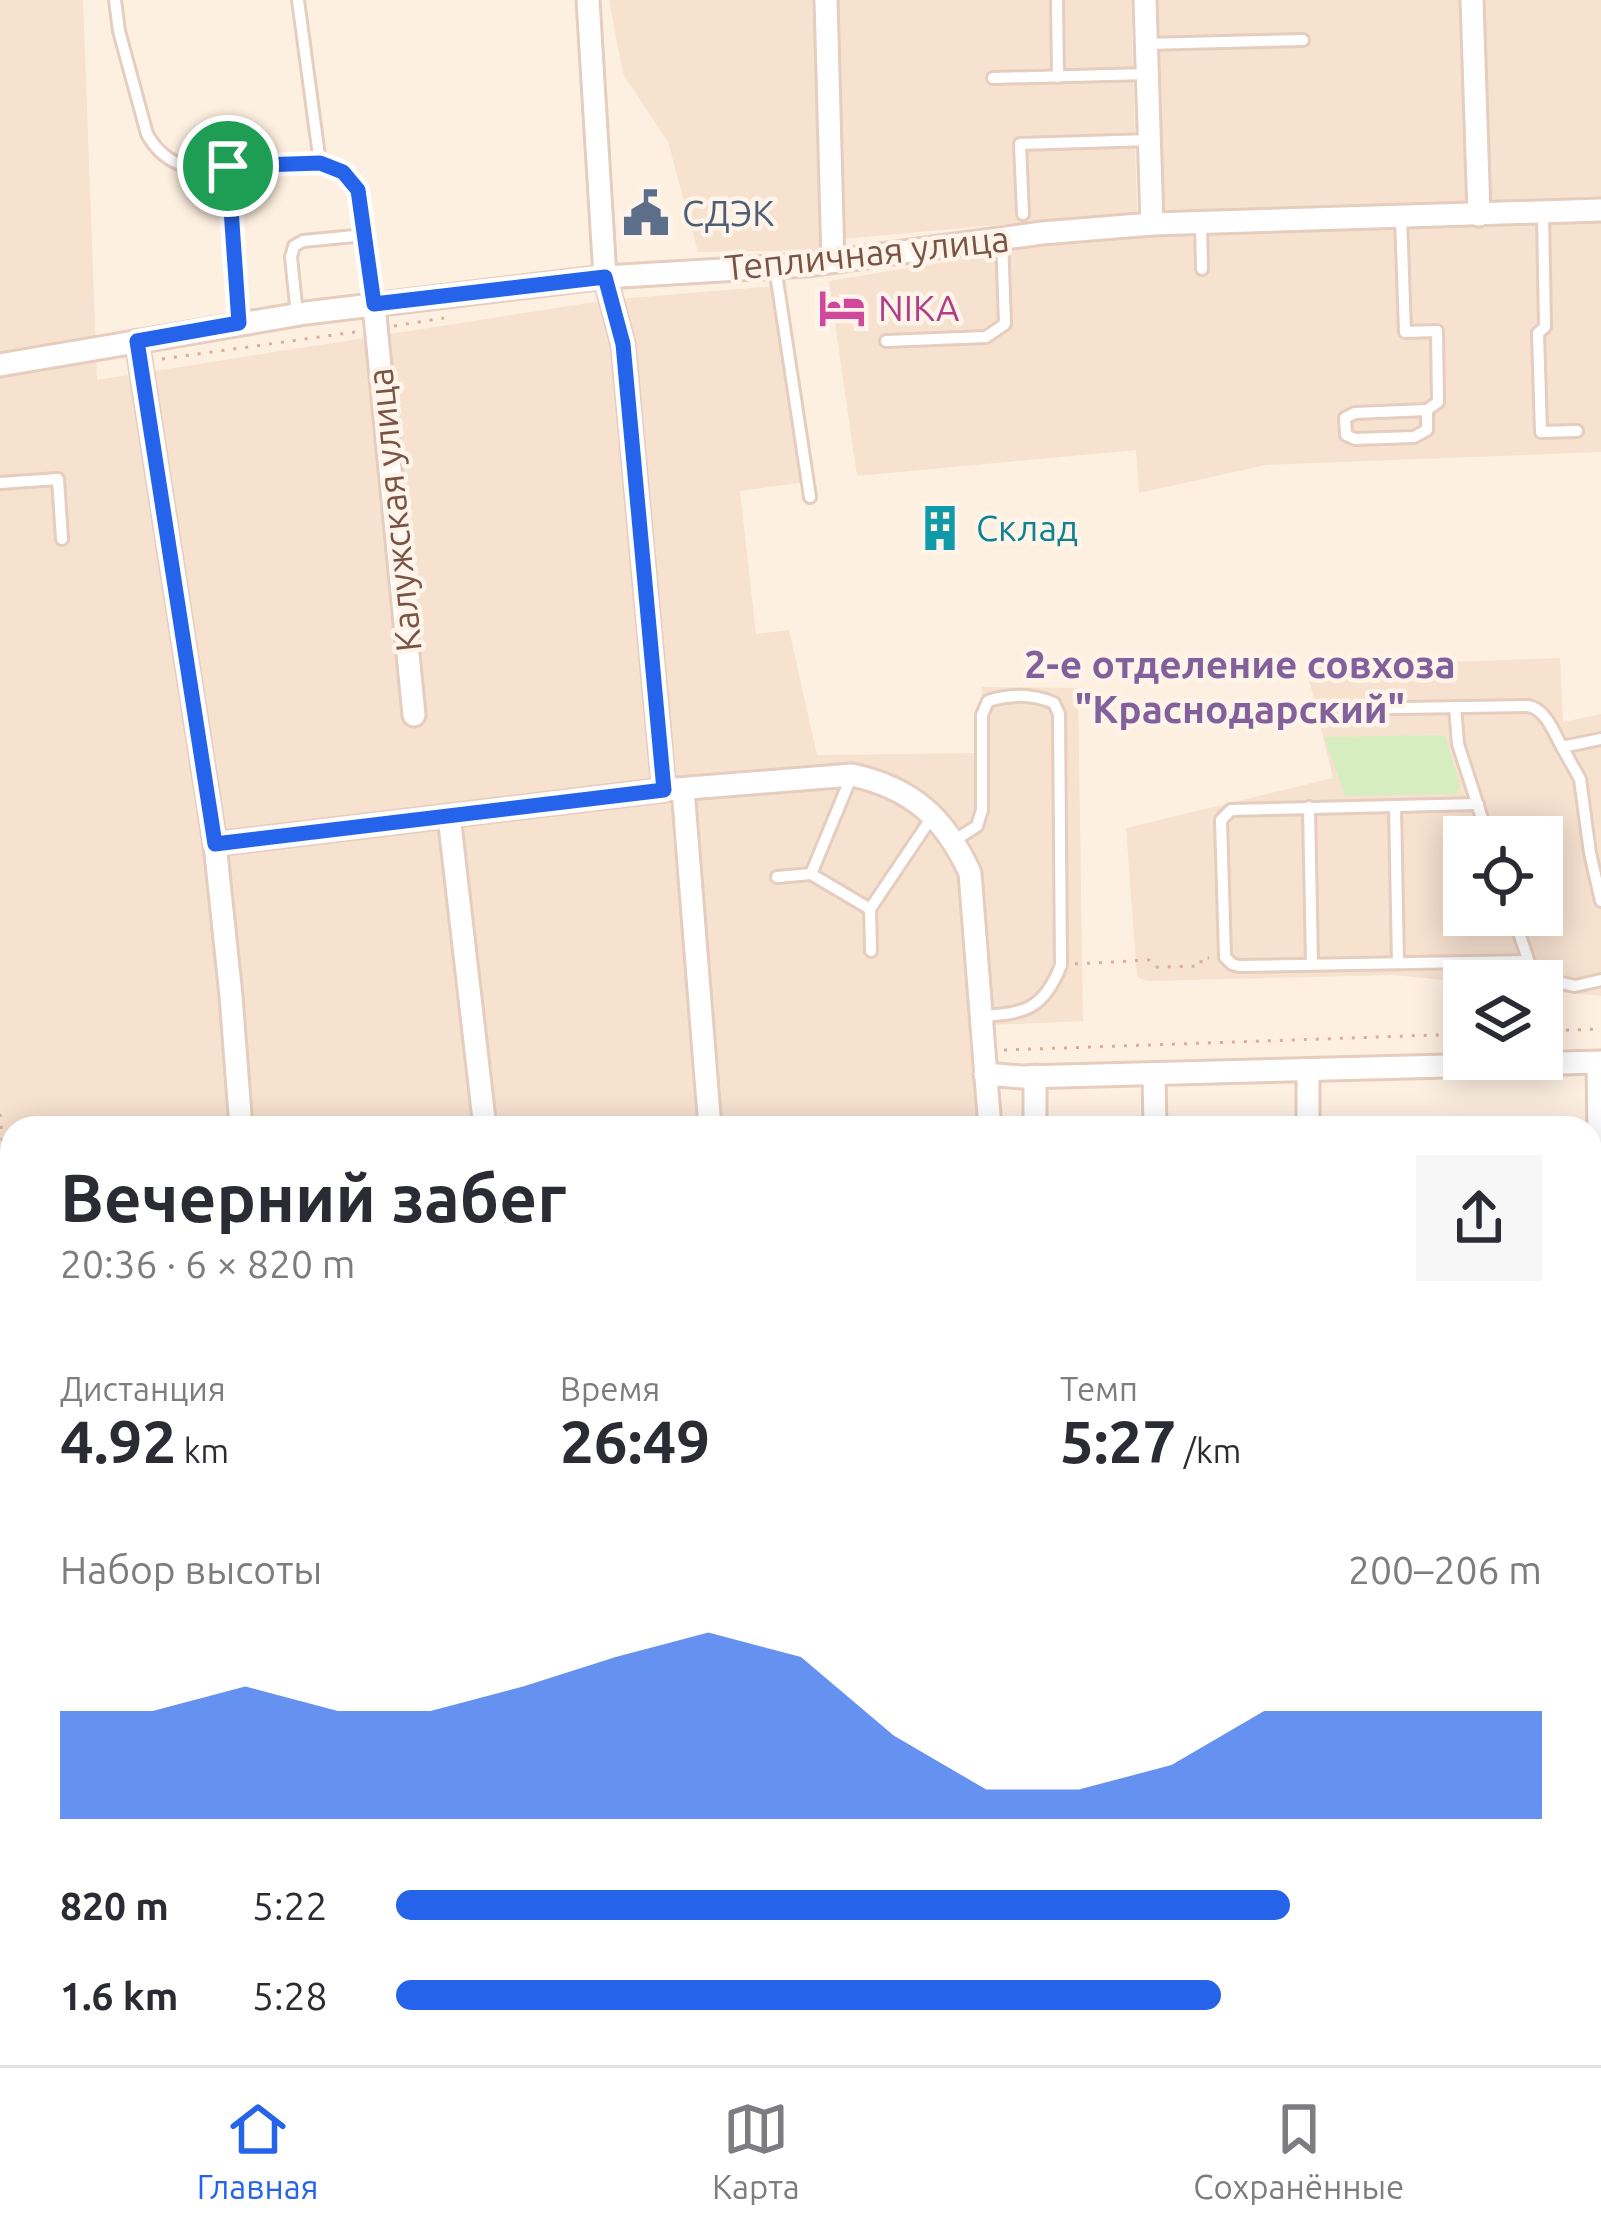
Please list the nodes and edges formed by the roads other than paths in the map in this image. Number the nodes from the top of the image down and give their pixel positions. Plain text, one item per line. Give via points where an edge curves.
1 (115, 0) edge
2 (298, 0) edge
3 (588, 0) edge
4 (826, 0) edge
5 (1057, 0) edge
6 (1145, 0) edge
7 (1472, 0) edge
8 (1303, 40) dead end
9 (1147, 44) junction
10 (1148, 74) junction
11 (1058, 77) junction
12 (993, 78) dead end
13 (1150, 140) junction
14 (320, 163) junction
15 (228, 166) junction
16 (1601, 210) edge
17 (1543, 212) junction
18 (1023, 214) dead end
19 (1479, 215) junction
20 (1401, 217) junction
21 (1201, 222) junction
22 (1152, 224) junction
23 (365, 235) junction
24 (1001, 238) junction
25 (832, 261) junction
26 (775, 267) junction
27 (1202, 269) dead end
28 (605, 277) junction
29 (374, 304) junction
30 (297, 314) junction
31 (239, 323) junction
32 (886, 340) dead end
33 (133, 349) junction
34 (0, 365) edge
35 (1427, 410) junction
36 (1577, 431) dead end
37 (0, 483) edge
38 (810, 497) dead end
39 (62, 539) dead end
40 (1455, 707) junction
41 (1342, 710) dead end
42 (414, 715) dead end
43 (1601, 739) edge
44 (1562, 747) junction
45 (852, 775) junction
46 (673, 790) junction
47 (1478, 805) junction
48 (1395, 806) junction
49 (1309, 807) junction
50 (449, 816) junction
51 (1481, 816) edge
52 (932, 817) junction
53 (955, 840) junction
54 (215, 844) junction
55 (811, 874) junction
56 (777, 878) dead end
57 (1601, 901) edge
58 (871, 910) junction
59 (871, 951) dead end
60 (1443, 962) edge
61 (1398, 963) junction
62 (1312, 964) junction
63 (1601, 980) edge
64 (1563, 984) edge
65 (980, 1016) junction
66 (984, 1062) junction
67 (1600, 1063) edge
68 (1308, 1070) junction
69 (1154, 1074) junction
70 (1035, 1076) junction
71 (241, 1116) edge
72 (484, 1116) edge
73 (709, 1116) edge
74 (989, 1116) edge
75 (1035, 1116) edge
76 (1155, 1116) edge
77 (1308, 1116) edge
78 (1600, 1116) edge

1 - 15 lane via 153,145 189,167
2 - 14 lane
3 - 28 street
4 - 25 street
5 - 11 lane
6 - 9 street
7 - 19 street
8 - 9 lane
9 - 10 street
10 - 11 lane
10 - 13 street
11 - 12 lane
13 - 18 lane via 1020,144
13 - 22 street
14 - 15 lane
14 - 23 lane via 358,190
15 - 31 lane
16 - 17 street, Тепличная улица
17 - 19 street, Тепличная улица
17 - 36 lane via 1541,432
19 - 20 street, Тепличная улица
20 - 21 street, Тепличная улица
20 - 35 lane via 1405,332 1437,331 1438,402
21 - 22 street, Тепличная улица
21 - 27 lane
22 - 24 street, Тепличная улица
23 - 29 lane
23 - 30 lane via 294,246
24 - 25 street, Тепличная улица
24 - 32 lane via 1005,324 986,337
25 - 26 street, Тепличная улица
26 - 28 street, Тепличная улица
26 - 38 lane
28 - 29 street, Тепличная улица
28 - 46 street via 623,344
29 - 30 street, Тепличная улица
29 - 42 street, Калужская улица
30 - 31 street, Тепличная улица
31 - 33 street, Тепличная улица
33 - 34 street, Тепличная улица
33 - 54 street
35 - 35 lane via 1354,412 1345,418 1346,435 1414,437 1427,430
37 - 39 lane via 58,478
40 - 41 lane
40 - 44 lane via 1536,707
40 - 47 lane
43 - 44 lane
44 - 57 lane via 1580,779
45 - 46 street
45 - 52 street via 882,782
45 - 55 lane
46 - 50 street
46 - 73 street
47 - 48 lane
47 - 51 lane
48 - 49 lane
48 - 61 lane
49 - 62 lane
49 - 62 lane via 1238,808 1221,820 1225,957 1239,966
50 - 54 street
50 - 72 street
52 - 53 street
52 - 58 lane
53 - 65 street via 970,873
53 - 65 lane via 977,826 982,810 988,701 1039,697 1054,704 1061,965 1030,1008
54 - 71 street
55 - 56 lane
55 - 58 lane
58 - 59 lane
60 - 61 lane
61 - 62 lane
63 - 64 lane
65 - 66 street
66 - 70 street
66 - 74 street
67 - 68 street
67 - 78 street
68 - 69 street
68 - 77 street
69 - 70 street
69 - 76 street
70 - 75 street

